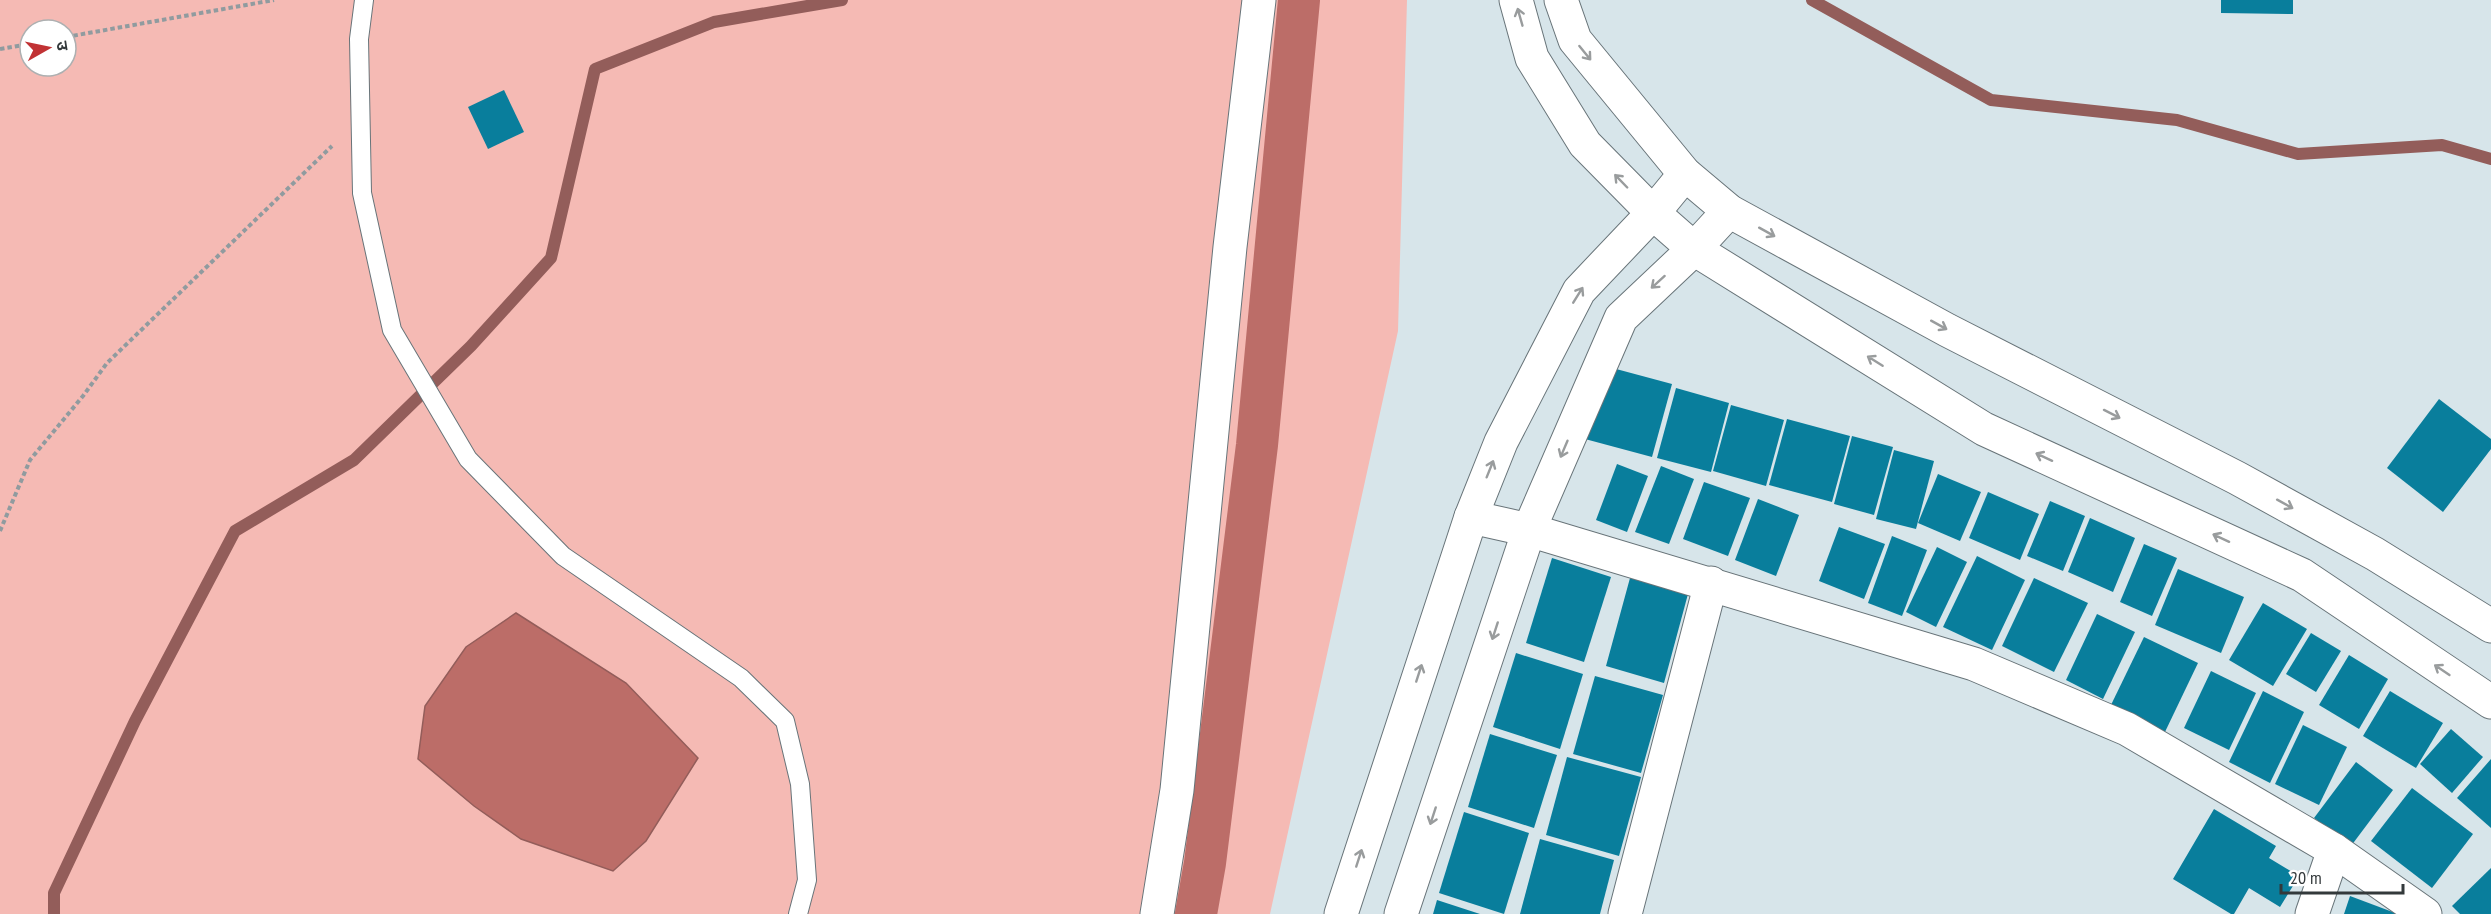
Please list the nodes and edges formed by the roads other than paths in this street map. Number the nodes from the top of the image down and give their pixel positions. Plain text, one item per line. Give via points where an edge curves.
1 (364, 0) edge
2 (1258, 0) edge
3 (1516, 0) edge
4 (1561, 0) edge
5 (1685, 174) junction
6 (1729, 211) junction
7 (1653, 213) junction
8 (1694, 249) junction
9 (1471, 517) junction
10 (1529, 530) junction
11 (1711, 583) junction
12 (2491, 626) edge
13 (2491, 702) edge
14 (2334, 850) junction
15 (798, 914) edge
16 (1157, 914) edge
17 (1341, 914) edge
18 (1401, 914) edge
19 (1625, 914) edge
20 (2312, 914) edge
21 (2426, 914) edge

1 - 15 lane via 359,39 362,193 392,330 468,459 563,556 741,678 785,720 800,784 807,880
2 - 16 street via 1177,790
7 -> 3 street via 1585,144 1532,58
4 -> 5 street via 1575,40
5 - 6 street
5 - 7 street
6 - 8 street
6 -> 12 street via 1947,330 2237,478 2375,554
7 - 8 street
9 -> 7 street via 1501,442 1579,291
8 -> 10 street via 1621,318
13 -> 8 street via 2301,575 1984,429
9 - 10 street
17 -> 9 street
10 - 11 street
10 -> 18 street
11 - 14 street via 1974,664 2127,729
11 - 19 street
14 - 20 street
14 - 21 street

